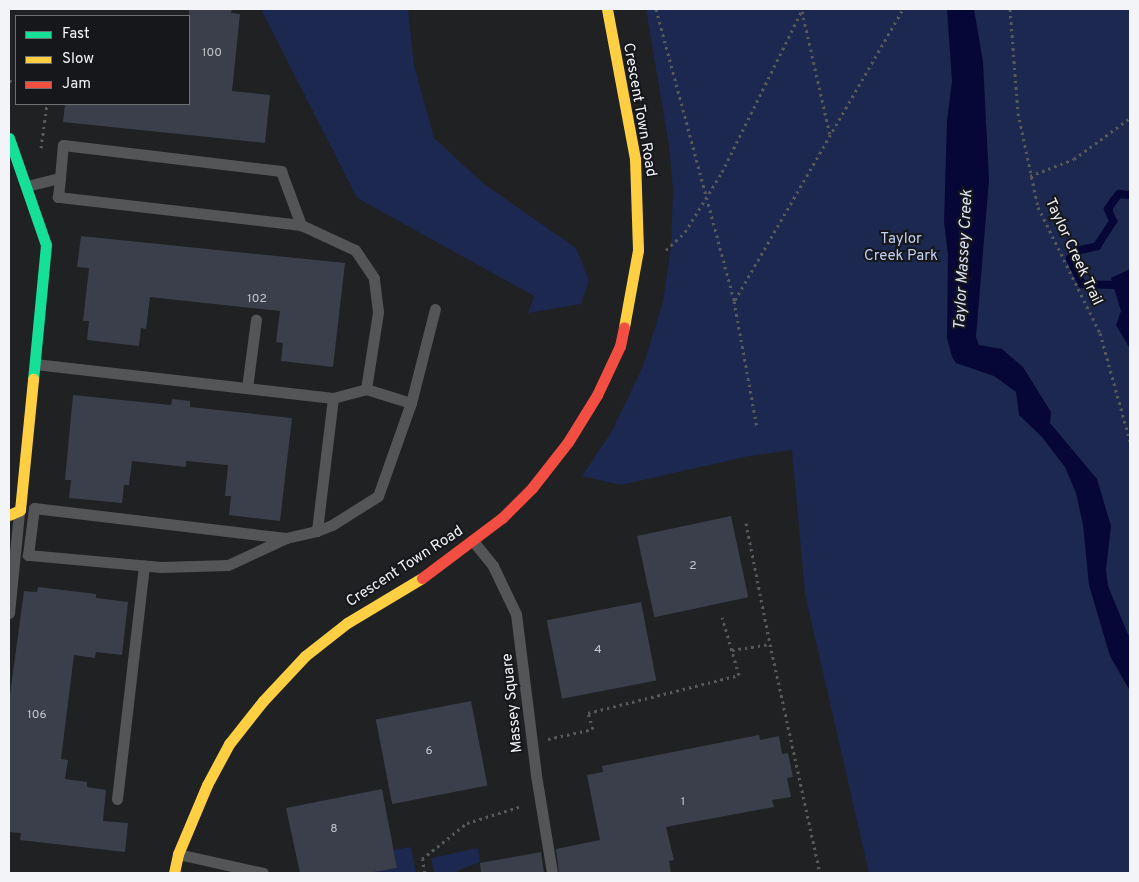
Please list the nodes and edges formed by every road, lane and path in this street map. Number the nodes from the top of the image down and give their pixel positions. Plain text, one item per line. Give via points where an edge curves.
1 (607, 9) edge
2 (656, 9) edge
3 (802, 9) edge
4 (902, 9) edge
5 (1010, 9) edge
6 (47, 105) edge
7 (1130, 118) edge
8 (830, 135) junction
9 (9, 138) edge
10 (41, 154) dead end
11 (1030, 176) junction
12 (60, 178) junction
13 (27, 186) junction
14 (706, 195) junction
15 (301, 225) junction
16 (666, 250) dead end
17 (734, 301) junction
18 (435, 309) dead end
19 (256, 320) dead end
20 (35, 364) junction
21 (248, 388) junction
22 (366, 390) junction
23 (333, 398) junction
24 (411, 403) junction
25 (757, 428) dead end
26 (1130, 441) edge
27 (14, 513) edge
28 (746, 523) dead end
29 (317, 530) junction
30 (18, 532) junction
31 (31, 532) junction
32 (286, 538) junction
33 (473, 541) junction
34 (144, 566) junction
35 (9, 613) edge
36 (722, 617) dead end
37 (770, 644) junction
38 (732, 650) junction
39 (562, 734) dead end
40 (521, 798) dead end
41 (116, 799) dead end
42 (178, 854) junction
43 (174, 873) edge
44 (263, 873) edge
45 (425, 873) edge
46 (552, 873) edge
47 (820, 873) edge

1 - 33 street, Crescent Town Road via 635,159 638,204 638,250 620,346 597,395 568,442 532,488
2 - 14 path
3 - 8 path
3 - 14 path via 722,172
4 - 8 path
5 - 11 path, Taylor Creek Trail via 1018,113
6 - 10 path
7 - 11 path via 1074,159
8 - 17 path
9 - 13 street
11 - 26 path, Taylor Creek Trail via 1038,207 1100,333
12 - 13 lane
12 - 15 lane via 58,197
12 - 15 lane via 63,145 281,171
13 - 20 street via 46,245
14 - 16 path via 685,232
14 - 17 path
15 - 22 lane via 355,250 374,278 378,312
17 - 25 path
18 - 24 lane
19 - 21 lane
20 - 21 lane
20 - 27 street
21 - 23 lane
22 - 23 lane
22 - 24 lane
23 - 29 lane
24 - 29 lane via 378,496 332,525
27 - 30 lane
28 - 37 path
29 - 32 lane
30 - 31 lane
30 - 35 lane
31 - 32 lane via 34,508
31 - 34 lane via 28,555
32 - 34 lane via 228,565
33 - 42 street, Crescent Town Road via 433,571 347,623 305,656 263,701 220,760
33 - 46 lane, Massey Square via 493,566 516,614
34 - 41 lane
36 - 38 path
37 - 38 path
37 - 47 path
38 - 39 path via 739,675 588,713 593,729
40 - 45 path via 522,808 467,823 422,859
42 - 43 street, Crescent Town Road
42 - 44 lane

